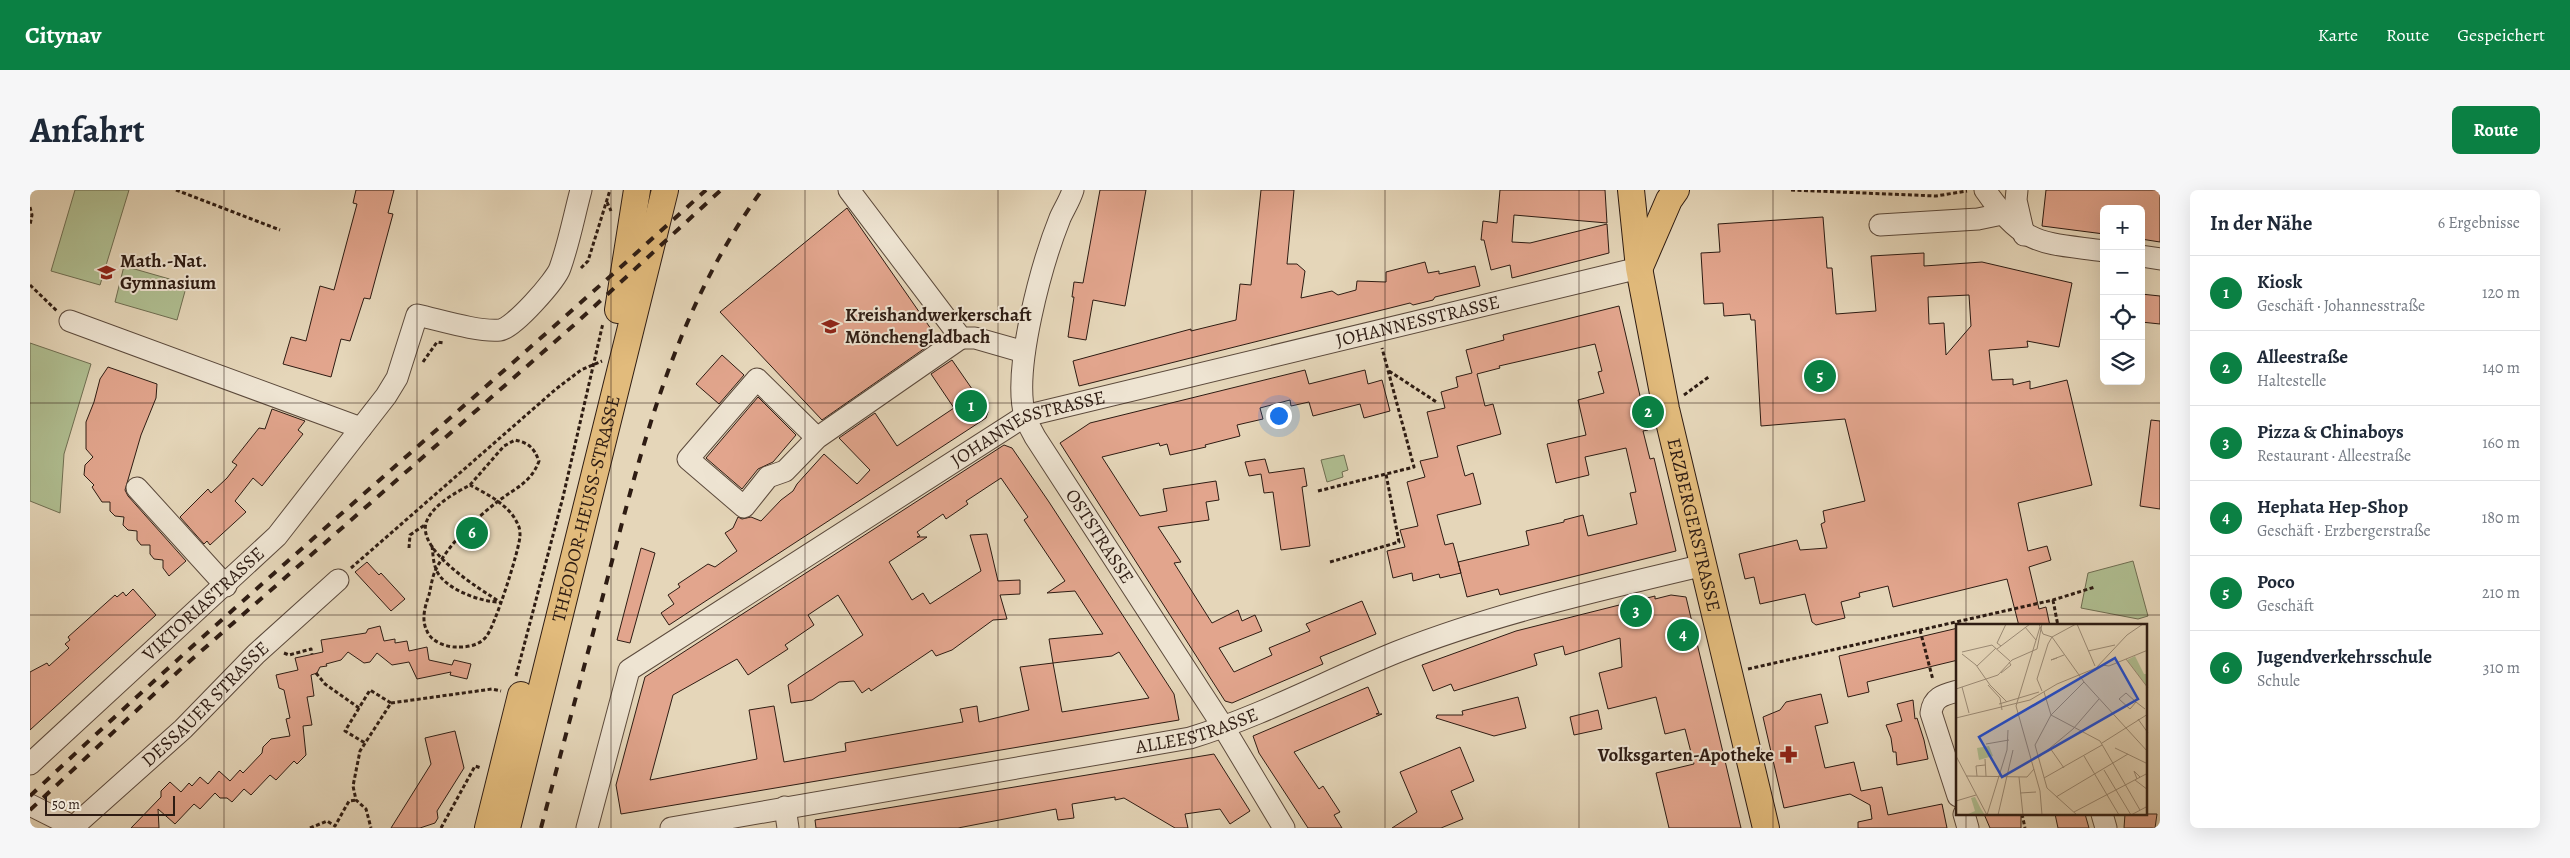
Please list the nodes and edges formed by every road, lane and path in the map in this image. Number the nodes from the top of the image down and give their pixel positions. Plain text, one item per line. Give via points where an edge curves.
1 (176, 190) edge
2 (581, 190) edge
3 (610, 190) edge
4 (637, 190) edge
5 (664, 190) edge
6 (849, 190) edge
7 (1062, 190) edge
8 (1073, 190) edge
9 (1631, 190) edge
10 (1676, 190) edge
11 (1791, 190) edge
12 (1974, 190) edge
13 (1985, 190) edge
14 (2017, 190) edge
15 (30, 207) edge
16 (2002, 214) junction
17 (614, 218) dead end
18 (1060, 219) junction
19 (30, 225) edge
20 (1880, 226) dead end
21 (280, 230) dead end
22 (2024, 235) junction
23 (2100, 250) edge
24 (2145, 257) edge
25 (2160, 259) edge
26 (1639, 268) junction
27 (30, 286) edge
28 (604, 319) dead end
29 (70, 321) joint
30 (1377, 331) junction
31 (961, 338) junction
32 (1024, 352) junction
33 (600, 362) junction
34 (1388, 371) junction
35 (1710, 376) dead end
36 (1438, 403) dead end
37 (1666, 409) junction
38 (1025, 416) junction
39 (361, 428) junction
40 (817, 438) junction
41 (1386, 474) junction
42 (470, 485) junction
43 (137, 488) dead end
44 (1318, 491) dead end
45 (498, 502) junction
46 (426, 524) junction
47 (432, 545) junction
48 (409, 548) dead end
49 (444, 559) junction
50 (1330, 562) dead end
51 (1704, 565) junction
52 (436, 570) junction
53 (338, 580) joint
54 (226, 586) junction
55 (2095, 587) dead end
56 (2052, 600) junction
57 (500, 602) junction
58 (2058, 624) edge
59 (1920, 630) junction
60 (312, 654) dead end
61 (289, 655) dead end
62 (1730, 672) junction
63 (316, 673) dead end
64 (514, 685) dead end
65 (505, 692) dead end
66 (1949, 694) edge
67 (391, 703) junction
68 (359, 708) junction
69 (1224, 728) junction
70 (365, 743) junction
71 (30, 764) edge
72 (484, 768) dead end
73 (1956, 790) edge
74 (356, 800) junction
75 (30, 805) edge
76 (787, 818) edge
77 (74, 828) edge
78 (310, 828) edge
79 (371, 828) edge
80 (441, 828) edge
81 (488, 828) edge
82 (508, 828) edge
83 (588, 828) edge
84 (670, 828) edge
85 (1284, 828) edge
86 (1766, 828) edge

1 - 21 path
2 - 39 street, VIKTORIASTRASSE via 560,270 514,323 501,330 417,315 397,378
3 - 17 path via 607,202
4 - 33 main road, THEODOR-HEUSS-STRASSE via 620,302
5 - 82 main road, THEODOR-HEUSS-STRASSE
6 - 31 street
7 - 18 street, OSTSTRASSE
8 - 18 street, OSTSTRASSE
9 - 26 main road, ERZBERGERSTRASSE
10 - 26 main road
11 - 12 path via 1936,196
13 - 16 street
14 - 22 street via 2016,200
15 - 19 path
16 - 20 street via 1978,219
16 - 22 street
18 - 32 street, OSTSTRASSE via 1035,301
22 - 23 street via 2038,241
24 - 25 street
26 - 30 street, JOHANNESSTRASSE
26 - 37 main road, ERZBERGERSTRASSE
27 - 29 path
28 - 33 path
29 - 39 street
30 - 34 path
30 - 38 street, JOHANNESSTRASSE
31 - 32 street via 975,338
31 - 40 street
32 - 38 street, OSTSTRASSE
33 - 53 path via 581,370 556,389
33 - 64 path
33 - 81 main road, THEODOR-HEUSS-STRASSE
34 - 36 path
34 - 41 path via 1414,467
35 - 37 path
37 - 51 main road, ERZBERGERSTRASSE
38 - 69 street, OSTSTRASSE via 1035,437
38 - 83 street, JOHANNESSTRASSE via 629,670
39 - 54 street, VIKTORIASTRASSE via 277,536
40 - 40 street via 785,471 768,477 744,507 688,459 757,379
41 - 44 path
41 - 50 path via 1399,542
42 - 45 path
42 - 45 path via 504,446 515,440 524,442 534,449 540,461 534,474
42 - 46 path via 449,497 430,514
43 - 54 street
45 - 49 path
45 - 57 path via 514,517 520,536
46 - 47 path
46 - 48 path via 410,535
47 - 49 path
47 - 52 path
49 - 52 path
49 - 57 path via 456,573
51 - 62 main road, ERZBERGERSTRASSE
51 - 69 street, ALLEESTRASSE via 1497,616 1396,653
52 - 57 path via 462,592 484,602
52 - 57 path via 424,609 424,627 429,636 440,643 454,648 479,643 493,624
53 - 77 street, DESSAUER STRASSE
54 - 71 street, VIKTORIASTRASSE
55 - 56 path
56 - 58 path
56 - 59 path
59 - 62 path
59 - 66 path via 1935,687
60 - 61 path via 311,649
62 - 86 main road, ERZBERGERSTRASSE
63 - 68 path via 325,684
65 - 67 path via 492,690
66 - 73 street via 1932,704 1931,712
67 - 68 path via 370,690
67 - 70 path
68 - 70 path via 344,731
69 - 76 street, ALLEESTRASSE via 1190,738
69 - 85 street, OSTSTRASSE
70 - 74 path via 360,751 353,786
72 - 80 path via 476,766
74 - 78 path via 349,801 335,826 326,820
74 - 79 path via 366,810
75 - 77 street
76 - 84 street, ALLEESTRASSE

